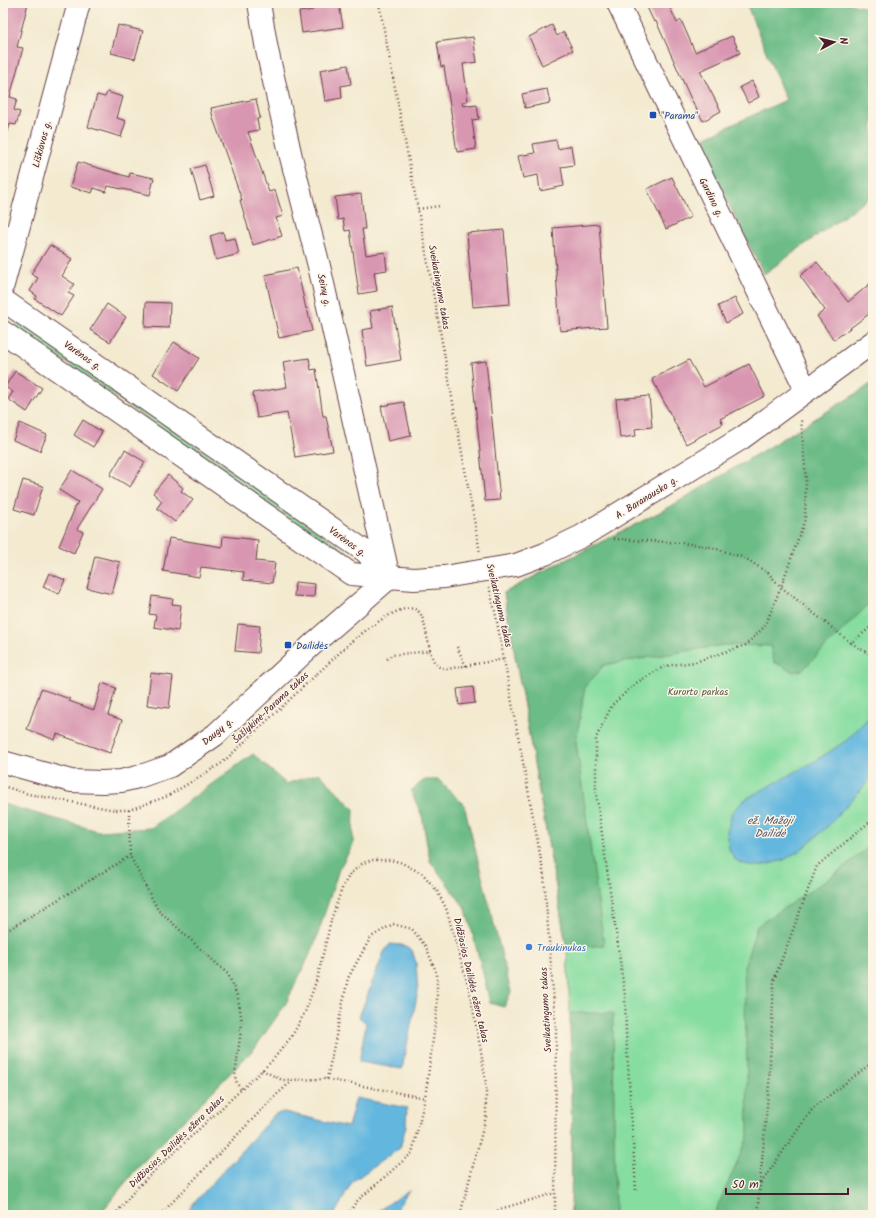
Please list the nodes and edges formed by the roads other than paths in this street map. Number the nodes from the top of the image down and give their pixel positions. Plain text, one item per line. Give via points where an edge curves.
1 (79, 3) edge
2 (259, 3) edge
3 (618, 3) edge
4 (3, 285) edge
5 (3, 300) edge
6 (3, 332) edge
7 (873, 342) edge
8 (799, 395) junction
9 (389, 578) junction
10 (3, 762) edge

1 - 4 street, Liškiavos g.
2 - 9 street, Seinų g. via 267,50 319,266
3 - 8 street, Gardino g.
5 - 9 street, Varėnos g. via 366,552
6 - 9 street via 351,574
7 - 8 street, A. Baranausko g.
8 - 9 street, A. Baranausko g. via 742,438 582,536 545,554 516,565 444,578
9 - 10 street, Daugų g. via 215,735 170,766 138,777 103,782 71,781

